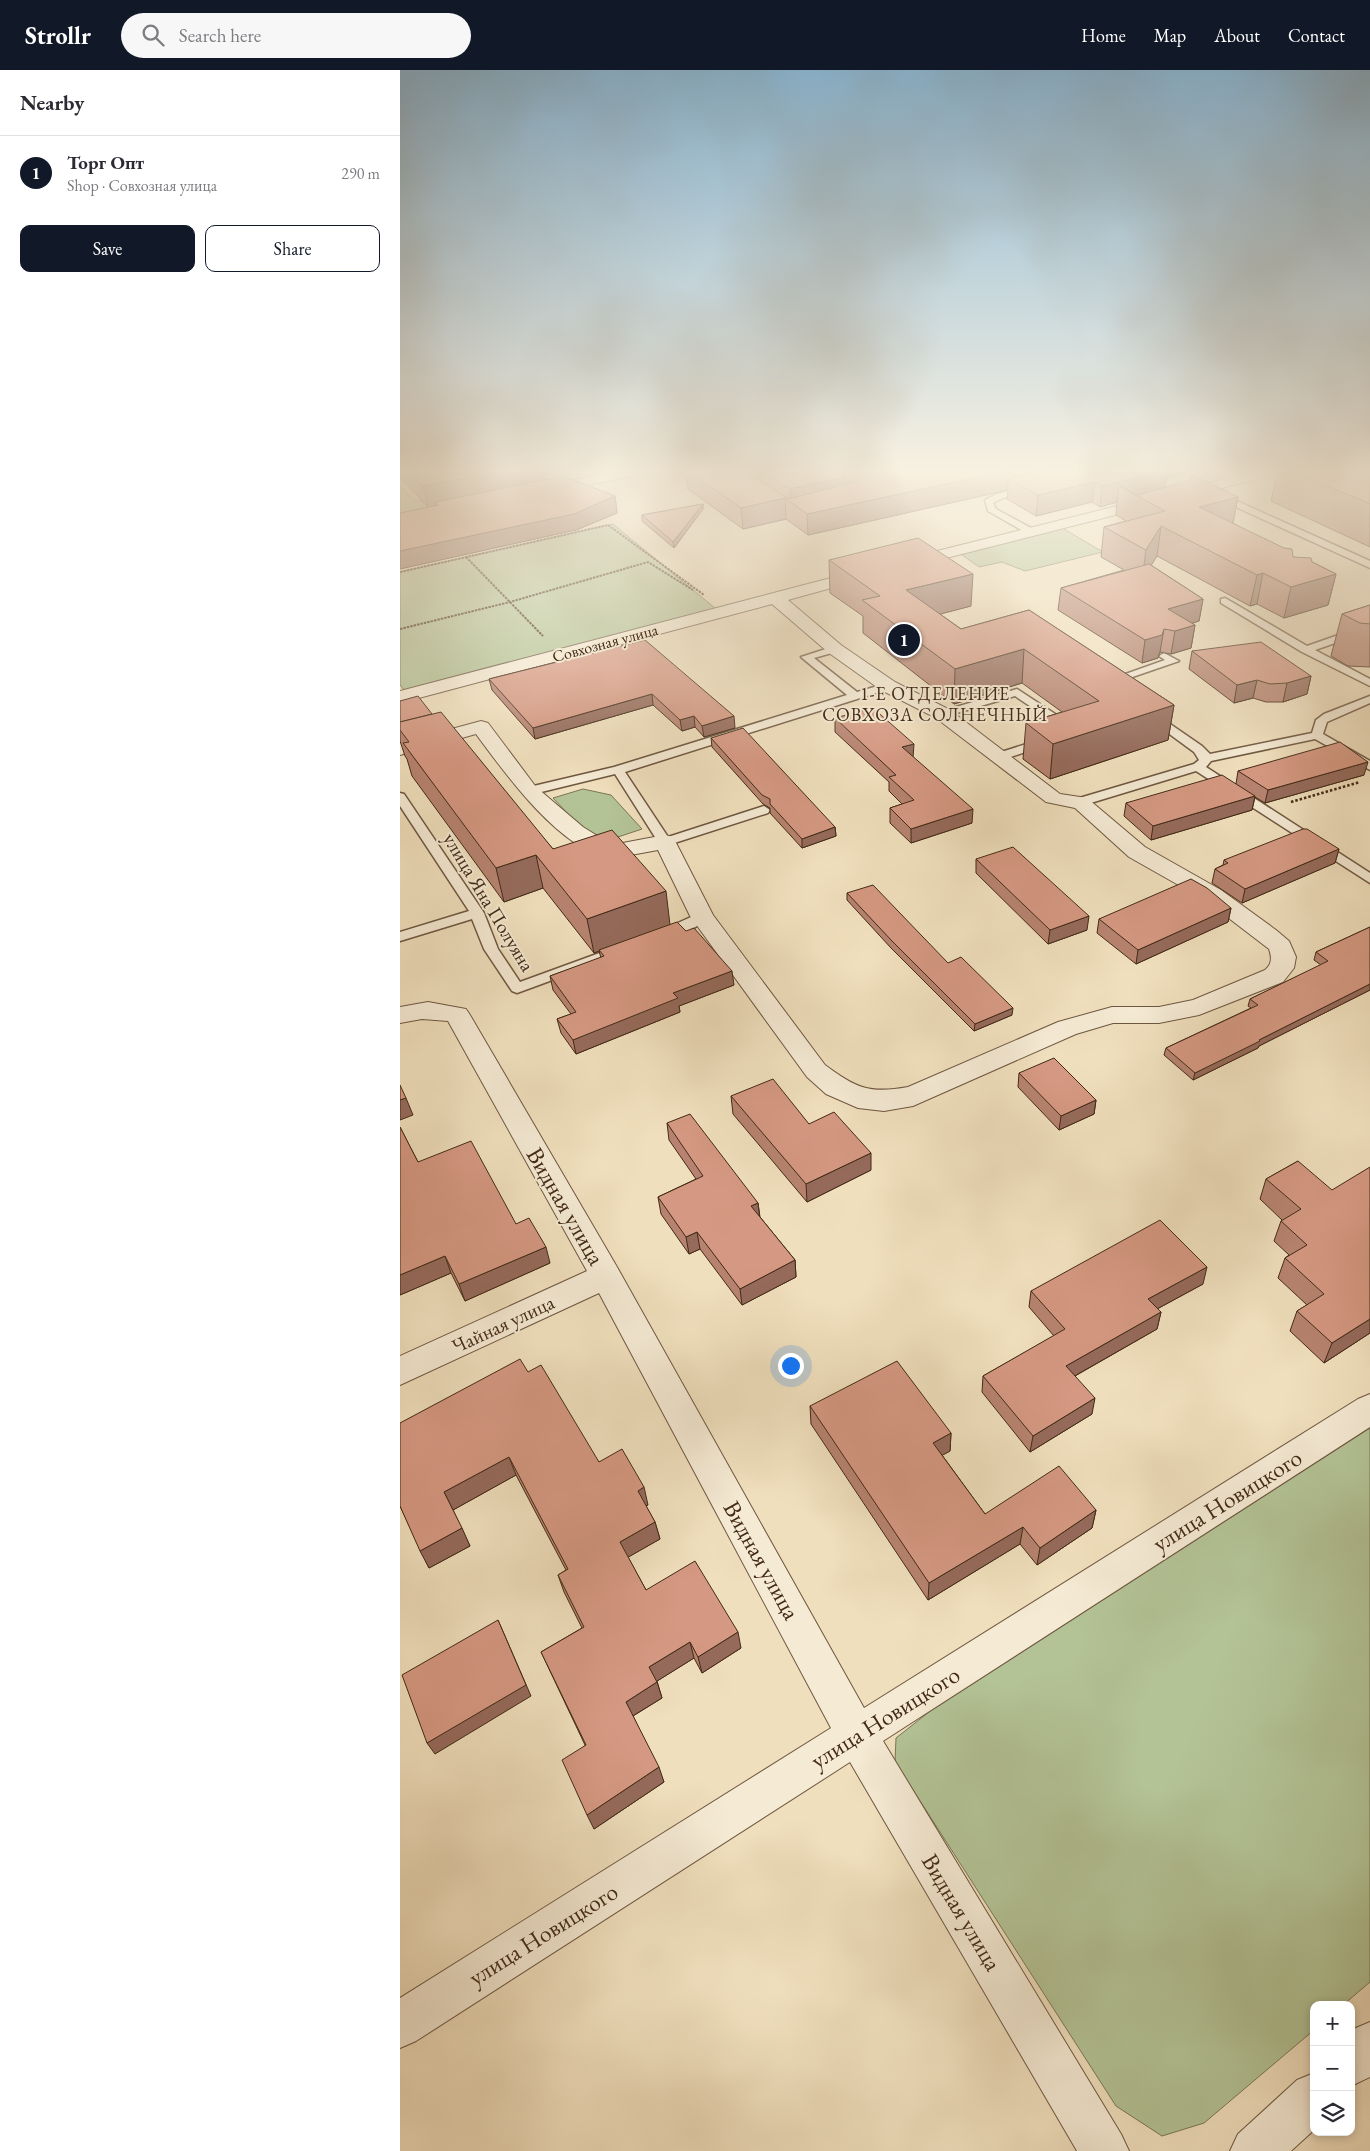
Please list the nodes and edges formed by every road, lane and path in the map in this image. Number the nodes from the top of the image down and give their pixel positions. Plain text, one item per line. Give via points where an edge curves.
1 (422, 567) edge
2 (476, 567) edge
3 (630, 567) edge
4 (656, 567) edge
5 (665, 567) edge
6 (888, 567) edge
7 (400, 572) edge
8 (776, 598) junction
9 (510, 602) junction
10 (1225, 602) dead end
11 (1370, 627) edge
12 (400, 629) edge
13 (548, 641) dead end
14 (835, 649) junction
15 (1306, 650) junction
16 (1164, 656) edge
17 (1100, 681) joint
18 (1370, 683) edge
19 (888, 686) junction
20 (1119, 694) edge
21 (856, 696) junction
22 (400, 697) edge
23 (1370, 699) edge
24 (1143, 710) edge
25 (944, 714) junction
26 (1317, 735) junction
27 (400, 749) edge
28 (999, 757) junction
29 (1201, 763) junction
30 (1370, 766) edge
31 (618, 770) junction
32 (1361, 782) dead end
33 (529, 791) junction
34 (400, 797) edge
35 (1080, 802) junction
36 (764, 810) dead end
37 (1262, 810) junction
38 (665, 842) junction
39 (1370, 879) edge
40 (477, 913) junction
41 (702, 916) junction
42 (400, 937) edge
43 (400, 1015) edge
44 (606, 1276) junction
45 (400, 1371) edge
46 (1370, 1409) edge
47 (857, 1735) junction
48 (400, 2024) edge
49 (1370, 2045) edge
50 (1355, 2058) edge
51 (1310, 2101) edge
52 (1104, 2151) edge
53 (1255, 2151) edge

1 - 7 path
2 - 9 path
3 - 9 path
4 - 5 path via 706,598
6 - 8 street, Совхозная улица
8 - 14 street
8 - 22 street, Совхозная улица
9 - 12 path
9 - 13 path
10 - 15 lane
11 - 15 lane
14 - 19 street
14 - 21 lane via 806,657
15 - 18 lane
16 - 17 lane via 1174,661
17 - 20 lane
19 - 21 lane
19 - 25 street
21 - 31 lane
23 - 26 lane via 1322,720
24 - 29 lane via 1198,749 1204,755
25 - 28 street
25 - 28 lane via 1017,692 1076,733
26 - 29 lane
26 - 30 lane
27 - 33 street via 481,727
28 - 35 street via 1053,798
29 - 35 lane
29 - 37 lane
31 - 33 lane
31 - 38 lane
32 - 37 path
33 - 38 street via 575,832 609,852
34 - 40 lane, улица Яна Полуяна
35 - 41 street via 1137,852 1213,895 1268,935 1280,946 1284,957 1282,968 1274,976 1199,1007 1159,1015 1112,1015 1066,1028 913,1096 884,1101 858,1098 836,1087 816,1071
36 - 38 lane
37 - 39 lane
38 - 41 street
40 - 41 lane, улица Яна Полуяна via 491,949 517,988 684,927
40 - 42 lane
43 - 44 street, Видная улица via 418,1010 439,1010 456,1016
44 - 45 street, Чайная улица
44 - 47 street, Видная улица
46 - 47 street, улица Новицкого
47 - 48 street, улица Новицкого
47 - 52 street, Видная улица
49 - 50 street
51 - 53 street

